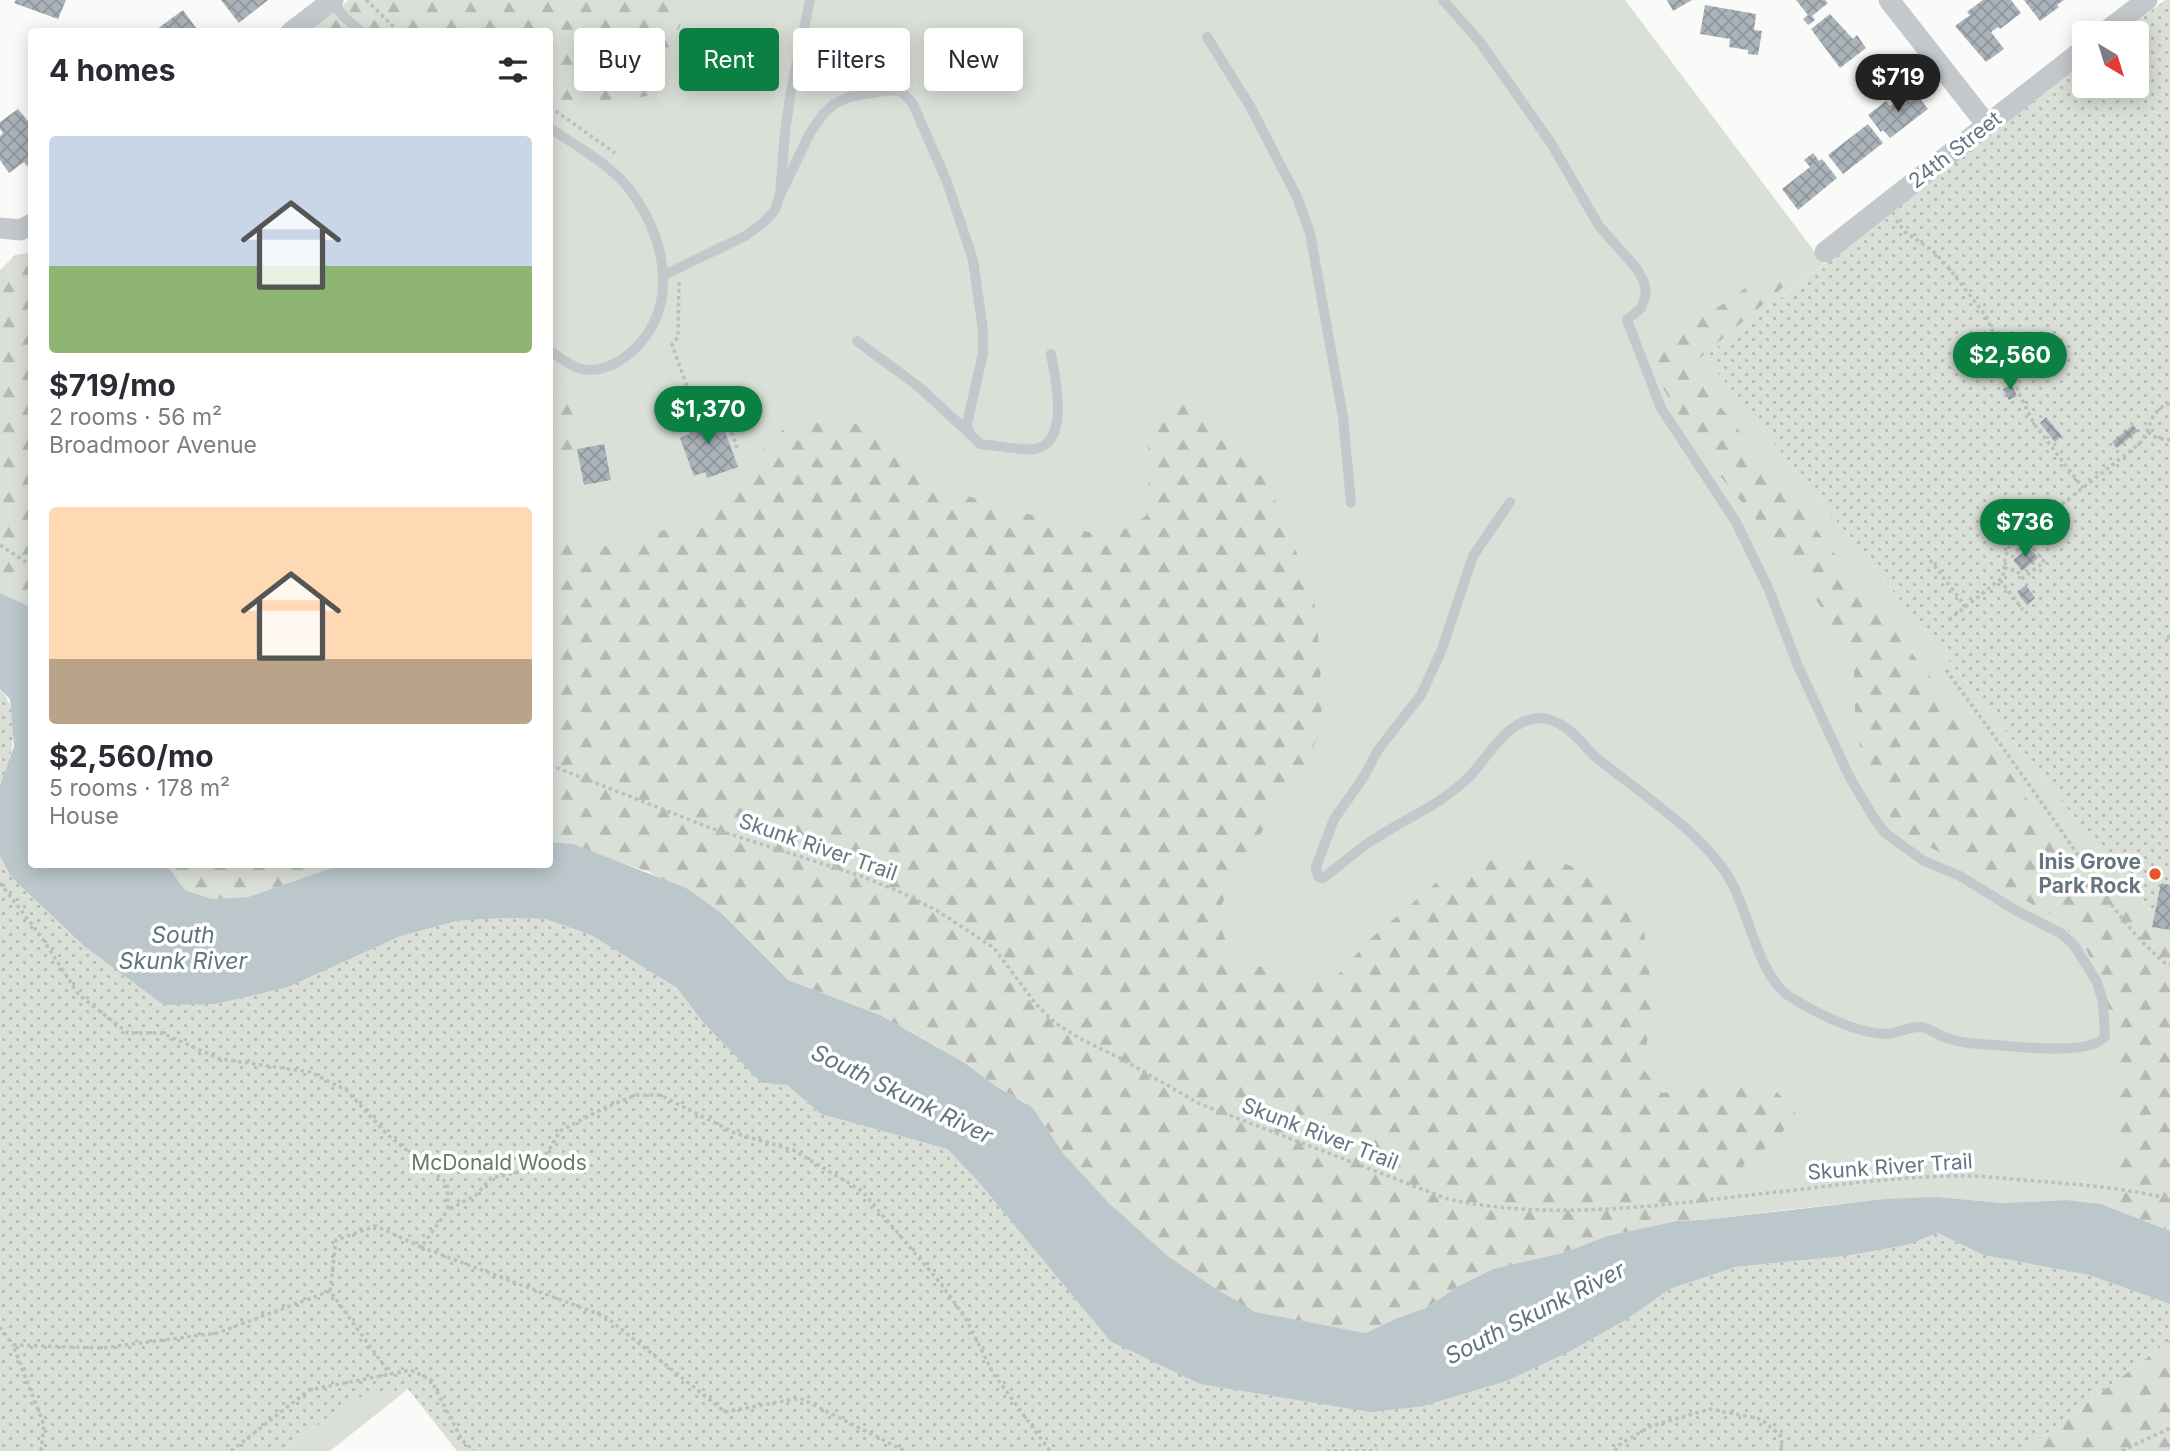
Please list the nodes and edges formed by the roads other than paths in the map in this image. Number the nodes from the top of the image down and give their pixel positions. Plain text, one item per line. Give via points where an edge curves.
1 (810, 0) edge
2 (1443, 0) edge
3 (1889, 0) edge
4 (2147, 0) edge
5 (332, 1) edge
6 (2120, 21) edge
7 (296, 28) edge
8 (357, 28) edge
9 (1207, 37) dead end
10 (2072, 58) edge
11 (1987, 125) junction
12 (553, 130) edge
13 (780, 195) junction
14 (28, 226) edge
15 (0, 228) edge
16 (1825, 252) dead end
17 (664, 275) junction
18 (857, 341) dead end
19 (553, 353) edge
20 (1051, 354) dead end
21 (969, 433) junction
22 (1510, 502) dead end
23 (1351, 503) dead end

1 - 13 lane via 789,105
2 - 22 lane via 1480,42 1599,226 1644,282 1641,308 1628,320 1661,408 1736,522 1863,801 1885,834 1900,846 2062,934 2074,945 2097,982 2105,1038 2072,1048 2034,1048 1952,1040 1923,1027 1888,1034 1869,1032 1791,998 1767,969 1734,886 1715,857 1567,728 1546,718 1511,730 1441,799 1365,845 1323,878 1318,877 1316,867 1334,818 1421,695 1442,649 1473,556
3 - 11 street
4 - 6 street
5 - 7 street
5 - 8 lane
9 - 23 lane via 1250,106 1297,197 1310,233 1343,417
10 - 11 street, 24th Street
11 - 16 street, 24th Street
12 - 17 lane via 616,174 633,194 651,228
13 - 17 lane via 775,210 745,236
13 - 21 lane via 810,133 834,104 889,90 902,92 913,104 947,182 973,260 983,354 967,424
14 - 15 street
17 - 19 lane via 656,323 622,360 599,370 580,369
18 - 21 lane via 919,387
20 - 21 lane via 1058,419 1045,444 1034,449 979,444

